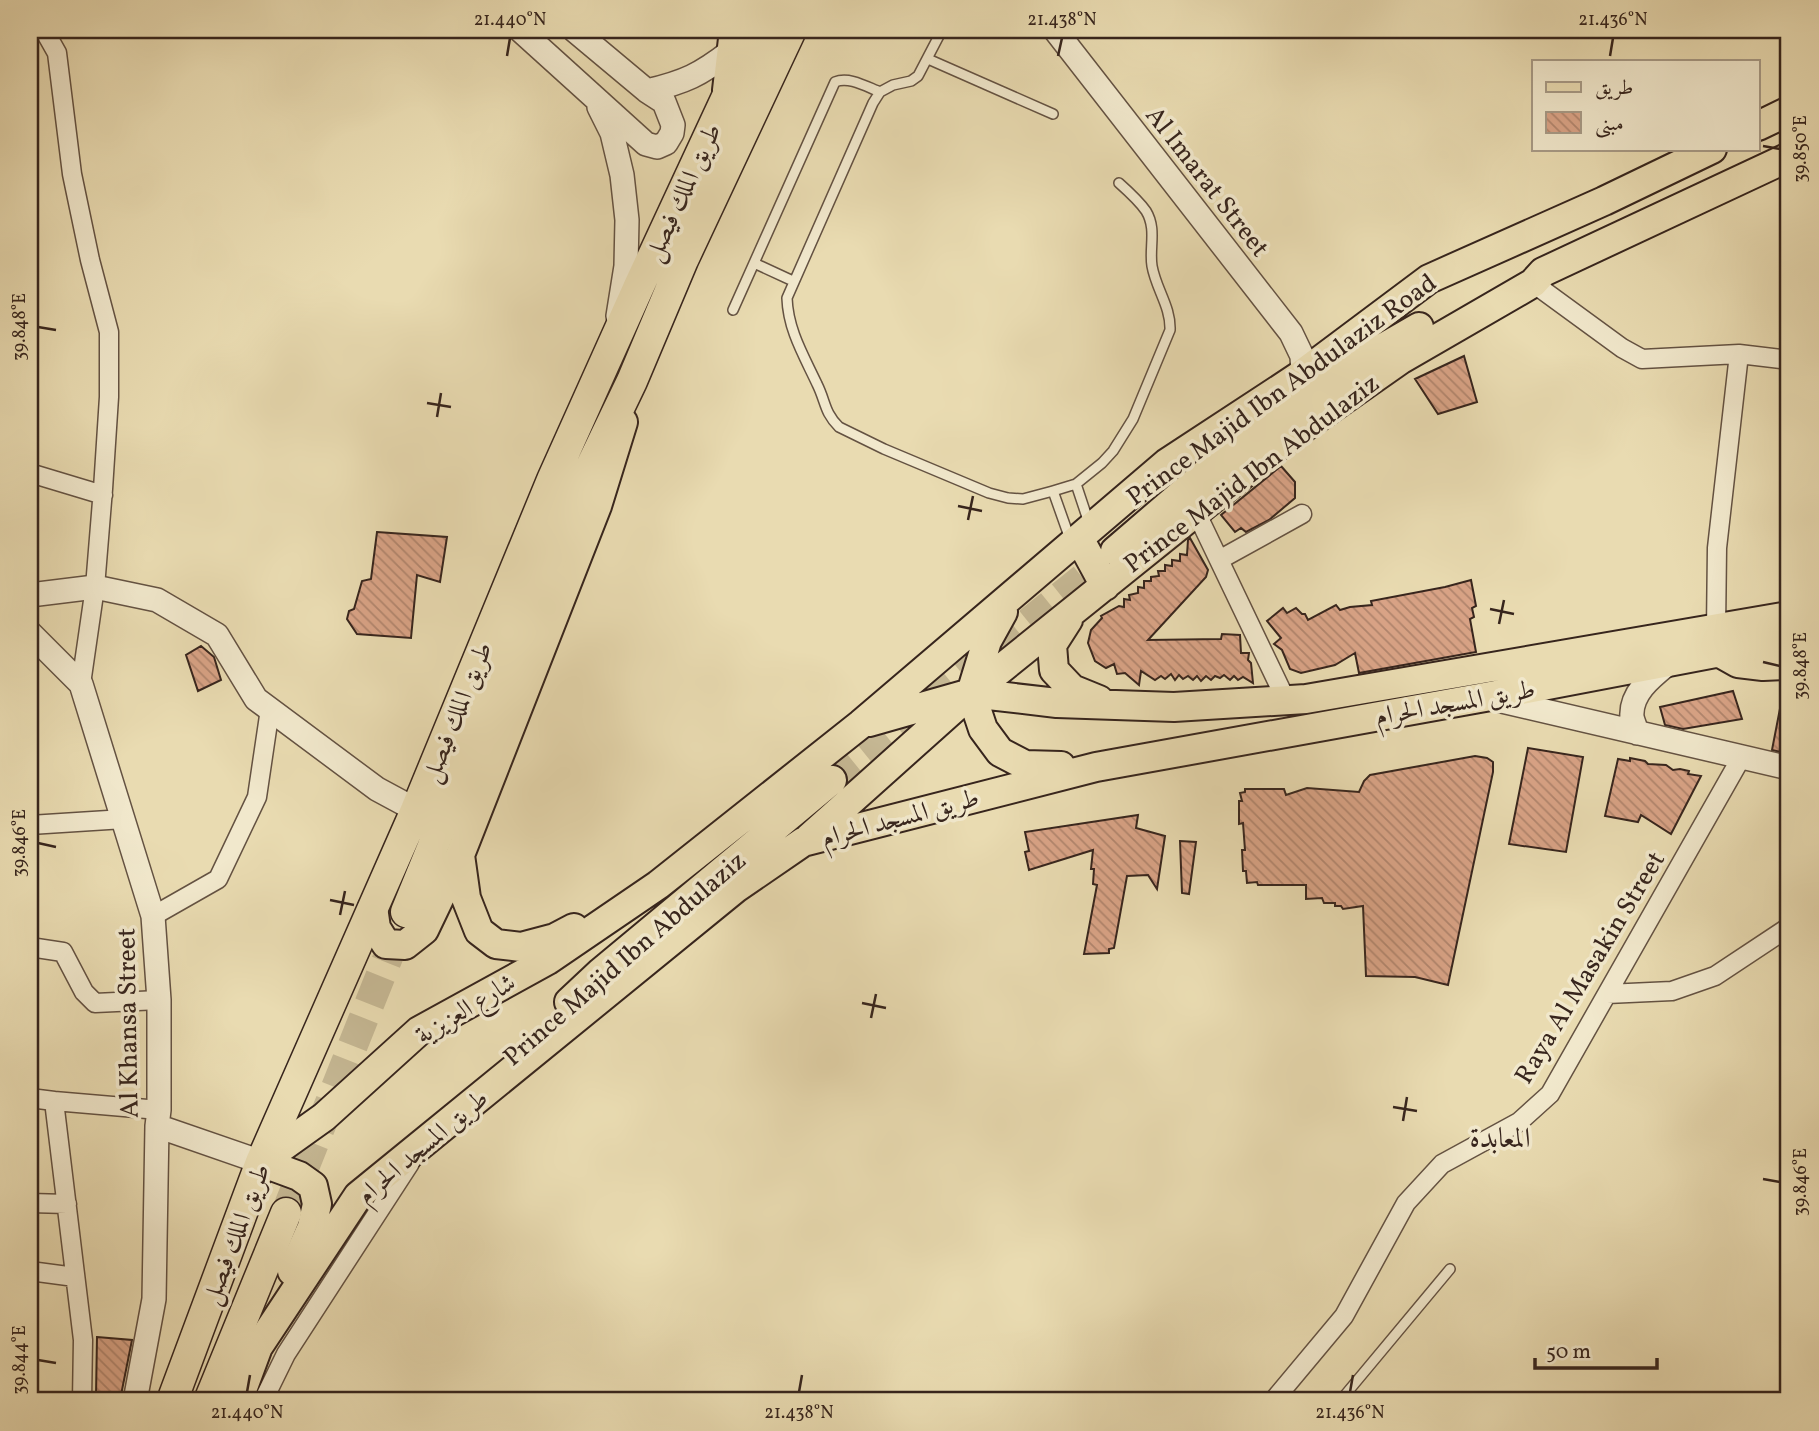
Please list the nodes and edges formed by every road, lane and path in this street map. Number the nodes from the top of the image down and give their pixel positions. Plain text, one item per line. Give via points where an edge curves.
1 (44, 30) edge
2 (520, 30) edge
3 (574, 30) edge
4 (758, 30) edge
5 (791, 30) edge
6 (942, 30) edge
7 (1055, 30) edge
8 (732, 40) edge
9 (928, 59) junction
10 (647, 91) junction
11 (880, 92) junction
12 (593, 95) junction
13 (725, 99) junction
14 (1789, 111) edge
15 (1053, 114) dead end
16 (1759, 126) edge
17 (1710, 150) edge
18 (1789, 157) edge
19 (1119, 183) dead end
20 (754, 263) junction
21 (1538, 277) junction
22 (793, 281) junction
23 (733, 310) dead end
24 (1291, 333) junction
25 (649, 341) junction
26 (613, 343) junction
27 (1335, 350) junction
28 (1739, 354) junction
29 (1789, 360) edge
30 (1303, 374) junction
31 (30, 473) edge
32 (1076, 484) junction
33 (1053, 491) junction
34 (103, 495) junction
35 (1196, 512) junction
36 (1302, 514) dead end
37 (1081, 537) junction
38 (1115, 551) tunnel mouth
39 (1219, 560) junction
40 (1105, 586) junction
41 (95, 587) junction
42 (30, 595) edge
43 (1011, 597) junction
44 (1075, 609) junction
45 (1789, 616) edge
46 (30, 632) edge
47 (1789, 639) edge
48 (1717, 641) junction
49 (1671, 662) junction
50 (1789, 665) edge
51 (81, 684) junction
52 (971, 693) junction
53 (1485, 697) junction
54 (1286, 700) junction
55 (1111, 705) junction
56 (270, 709) junction
57 (861, 724) junction
58 (1637, 733) junction
59 (1741, 758) junction
60 (1096, 766) junction
61 (1789, 768) edge
62 (832, 780) tunnel mouth
63 (416, 810) junction
64 (124, 820) junction
65 (30, 825) edge
66 (803, 842) junction
67 (460, 855) junction
68 (657, 885) junction
69 (373, 907) junction
70 (407, 912) tunnel mouth
71 (153, 916) junction
72 (1789, 927) edge
73 (30, 947) edge
74 (1607, 994) junction
75 (159, 1000) junction
76 (30, 1098) edge
77 (54, 1101) junction
78 (158, 1118) junction
79 (424, 1142) junction
80 (261, 1162) junction
81 (358, 1196) junction
82 (30, 1203) edge
83 (67, 1204) junction
84 (286, 1213) tunnel mouth
85 (1450, 1269) dead end
86 (30, 1271) edge
87 (75, 1277) junction
88 (258, 1347) junction
89 (82, 1401) edge
90 (135, 1401) edge
91 (172, 1401) edge
92 (209, 1401) edge
93 (239, 1401) edge
94 (263, 1401) edge
95 (1273, 1401) edge
96 (1340, 1401) edge

1 - 34 street via 57,53 72,174 109,332
2 - 12 street
3 - 10 street
4 - 13 highway, طريق الملك فيصل
5 - 25 highway, طريق الملك فيصل
6 - 9 lane
7 - 24 street, Al Imarat Street
8 - 10 street via 695,76
8 - 13 main road
9 - 11 lane via 918,76
9 - 15 lane
10 - 12 street via 664,102 673,125 666,143 657,147 646,144
11 - 20 lane via 842,79 835,82
11 - 22 lane
12 - 26 street via 611,133 627,220 626,266
13 - 26 highway, طريق الملك فيصل
14 - 16 main road
17 - 27 main road, Prince Majid Ibn Abdulaziz Road via 1429,279
18 - 21 main road, Prince Majid Ibn Abdulaziz
19 - 32 lane via 1147,212 1152,268 1168,310 1170,330 1124,435 1102,463
20 - 22 lane
20 - 23 lane
21 - 28 street via 1622,348 1642,359
21 - 35 main road, Prince Majid Ibn Abdulaziz via 1400,360 1283,442
21 - 38 main road, Prince Majid Ibn Abdulaziz via 1422,325 1317,386 1263,424
22 - 33 lane via 787,298 792,333 824,406 839,427 1008,498
24 - 27 street via 1307,344
24 - 30 street, Al Imarat Street via 1302,356
25 - 67 main road via 597,506
25 - 70 highway, طريق الملك فيصل via 573,504
26 - 63 highway, طريق الملك فيصل
27 - 30 main road, Prince Majid Ibn Abdulaziz Road
28 - 29 street
28 - 48 street via 1717,548
30 - 37 main road, Prince Majid Ibn Abdulaziz Road via 1167,463
31 - 34 street
32 - 33 lane
32 - 37 lane
33 - 37 lane
34 - 41 street
35 - 39 street
35 - 40 main road, Prince Majid Ibn Abdulaziz
36 - 39 street
37 - 40 main road
37 - 43 main road, Prince Majid Ibn Abdulaziz Road
39 - 54 street
40 - 44 main road, Prince Majid Ibn Abdulaziz
41 - 42 street
41 - 51 street
41 - 56 street via 157,600 217,635 256,699
43 - 52 main road via 987,641
43 - 57 main road, Prince Majid Ibn Abdulaziz Road
44 - 52 main road, Prince Majid Ibn Abdulaziz
44 - 55 main road via 1052,645 1054,670 1072,689
45 - 48 main road, طريق المسجد الحرام
46 - 51 street, Al Khansa Street
47 - 48 main road, طريق المسجد الحرام
48 - 49 main road, طريق المسجد الحرام
48 - 50 main road via 1738,663
48 - 54 main road, طريق المسجد الحرام
49 - 53 main road, طريق المسجد الحرام
49 - 58 street via 1637,695 1632,716
51 - 64 street, Al Khansa Street
52 - 55 main road, طريق المسجد الحرام
52 - 57 main road, طريق المسجد الحرام
52 - 60 main road via 983,729 1000,752 1025,765
52 - 66 main road, Prince Majid Ibn Abdulaziz
53 - 58 street
53 - 60 main road, طريق المسجد الحرام
54 - 55 main road, طريق المسجد الحرام via 1174,707
56 - 63 street via 377,789
56 - 71 street via 257,797 218,879
57 - 68 main road, شارع العزيزية
58 - 59 street
59 - 61 street
59 - 74 street, Raya Al Masakin Street
60 - 66 main road, طريق المسجد الحرام
62 - 81 main road, Prince Majid Ibn Abdulaziz via 601,972
63 - 69 highway, طريق الملك فيصل
64 - 65 street
64 - 71 street, Al Khansa Street
66 - 79 main road, طريق المسجد الحرام via 736,888
67 - 68 main road via 466,898 479,931 496,944 521,947 555,938
67 - 69 main road via 424,930 405,945 386,944 376,928
68 - 80 main road, شارع العزيزية via 548,960 419,1031 324,1117
69 - 80 highway, طريق الملك فيصل
71 - 75 street, Al Khansa Street
72 - 74 street via 1715,976 1683,988
73 - 75 street via 64,952 83,992 95,1003
74 - 95 street, Raya Al Masakin Street via 1550,1094 1519,1122 1442,1164 1406,1203 1344,1316
75 - 78 street, Al Khansa Street
76 - 77 street
77 - 78 street
77 - 83 street
78 - 80 street
78 - 90 street, Al Khansa Street via 154,1299
79 - 81 main road, طريق المسجد الحرام
79 - 94 street via 286,1354
80 - 88 main road via 313,1186 317,1204 312,1227
80 - 91 highway, طريق الملك فيصل
81 - 88 main road, طريق المسجد الحرام
82 - 83 street
83 - 87 street
84 - 92 highway, طريق الملك فيصل
85 - 96 lane
86 - 87 street
87 - 89 street via 83,1340
88 - 93 main road, طريق المسجد الحرام

